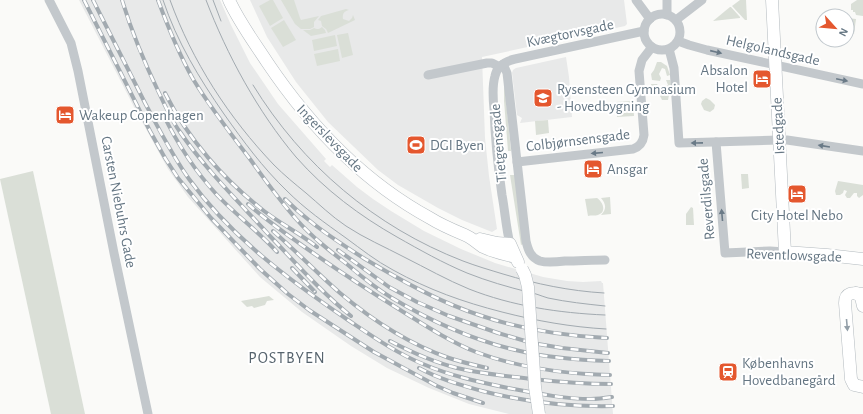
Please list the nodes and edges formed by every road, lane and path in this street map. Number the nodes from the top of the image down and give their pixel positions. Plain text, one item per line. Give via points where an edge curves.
1 (49, 0) edge
2 (229, 0) edge
3 (636, 0) edge
4 (667, 0) edge
5 (702, 0) edge
6 (772, 0) edge
7 (667, 15) junction
8 (650, 19) junction
9 (676, 20) junction
10 (644, 31) junction
11 (678, 41) junction
12 (652, 46) junction
13 (669, 49) junction
14 (775, 65) junction
15 (501, 66) junction
16 (428, 76) dead end
17 (863, 84) edge
18 (779, 140) junction
19 (716, 142) junction
20 (863, 151) edge
21 (517, 162) junction
22 (468, 237) junction
23 (510, 244) junction
24 (785, 252) junction
25 (725, 253) joint
26 (515, 257) junction
27 (863, 259) edge
28 (605, 260) dead end
29 (859, 293) edge
30 (863, 306) edge
31 (862, 386) edge
32 (148, 414) edge
33 (539, 414) edge

1 - 32 street, Carsten Niebuhrs Gade via 71,43 78,71
2 - 22 street, Ingerslevsgade via 289,95 341,153 373,181 408,206
3 - 8 street
4 - 7 street
5 - 9 street
6 - 14 street, Istedgade
7 - 8 street via 658,15
7 - 9 street
8 - 10 street
9 - 11 street via 680,30
10 - 12 street via 646,41
10 - 15 street, Kvægtorvsgade via 509,60
11 - 13 street
11 -> 14 street, Helgolandsgade
12 - 13 street via 660,50
12 -> 21 street, Colbjørnsensgade via 642,60 639,71 644,136 641,144 633,149
19 -> 13 street via 679,143 674,68
14 -> 17 street, Helgolandsgade
14 - 18 street, Istedgade
15 - 16 street, Kvægtorvsgade via 487,63
15 - 21 street, Tietgensgade via 507,71
15 - 23 street, Tietgensgade via 495,74 494,120
18 - 19 street
20 -> 18 street
18 - 24 street, Istedgade
25 -> 19 street, Reverdilsgade
21 - 28 street, Tietgensgade via 526,242 532,255 544,261
22 - 23 street, Ingerslevsgade
22 - 26 street, Ingerslevsgade via 491,250
23 - 26 street, Tietgensgade
24 - 25 street, Reventlowsgade
24 - 27 street, Reventlowsgade
26 - 33 street, Tietgensgade, bridge via 528,286
29 - 30 street
29 -> 31 street via 849,294 845,303 851,379 854,385

